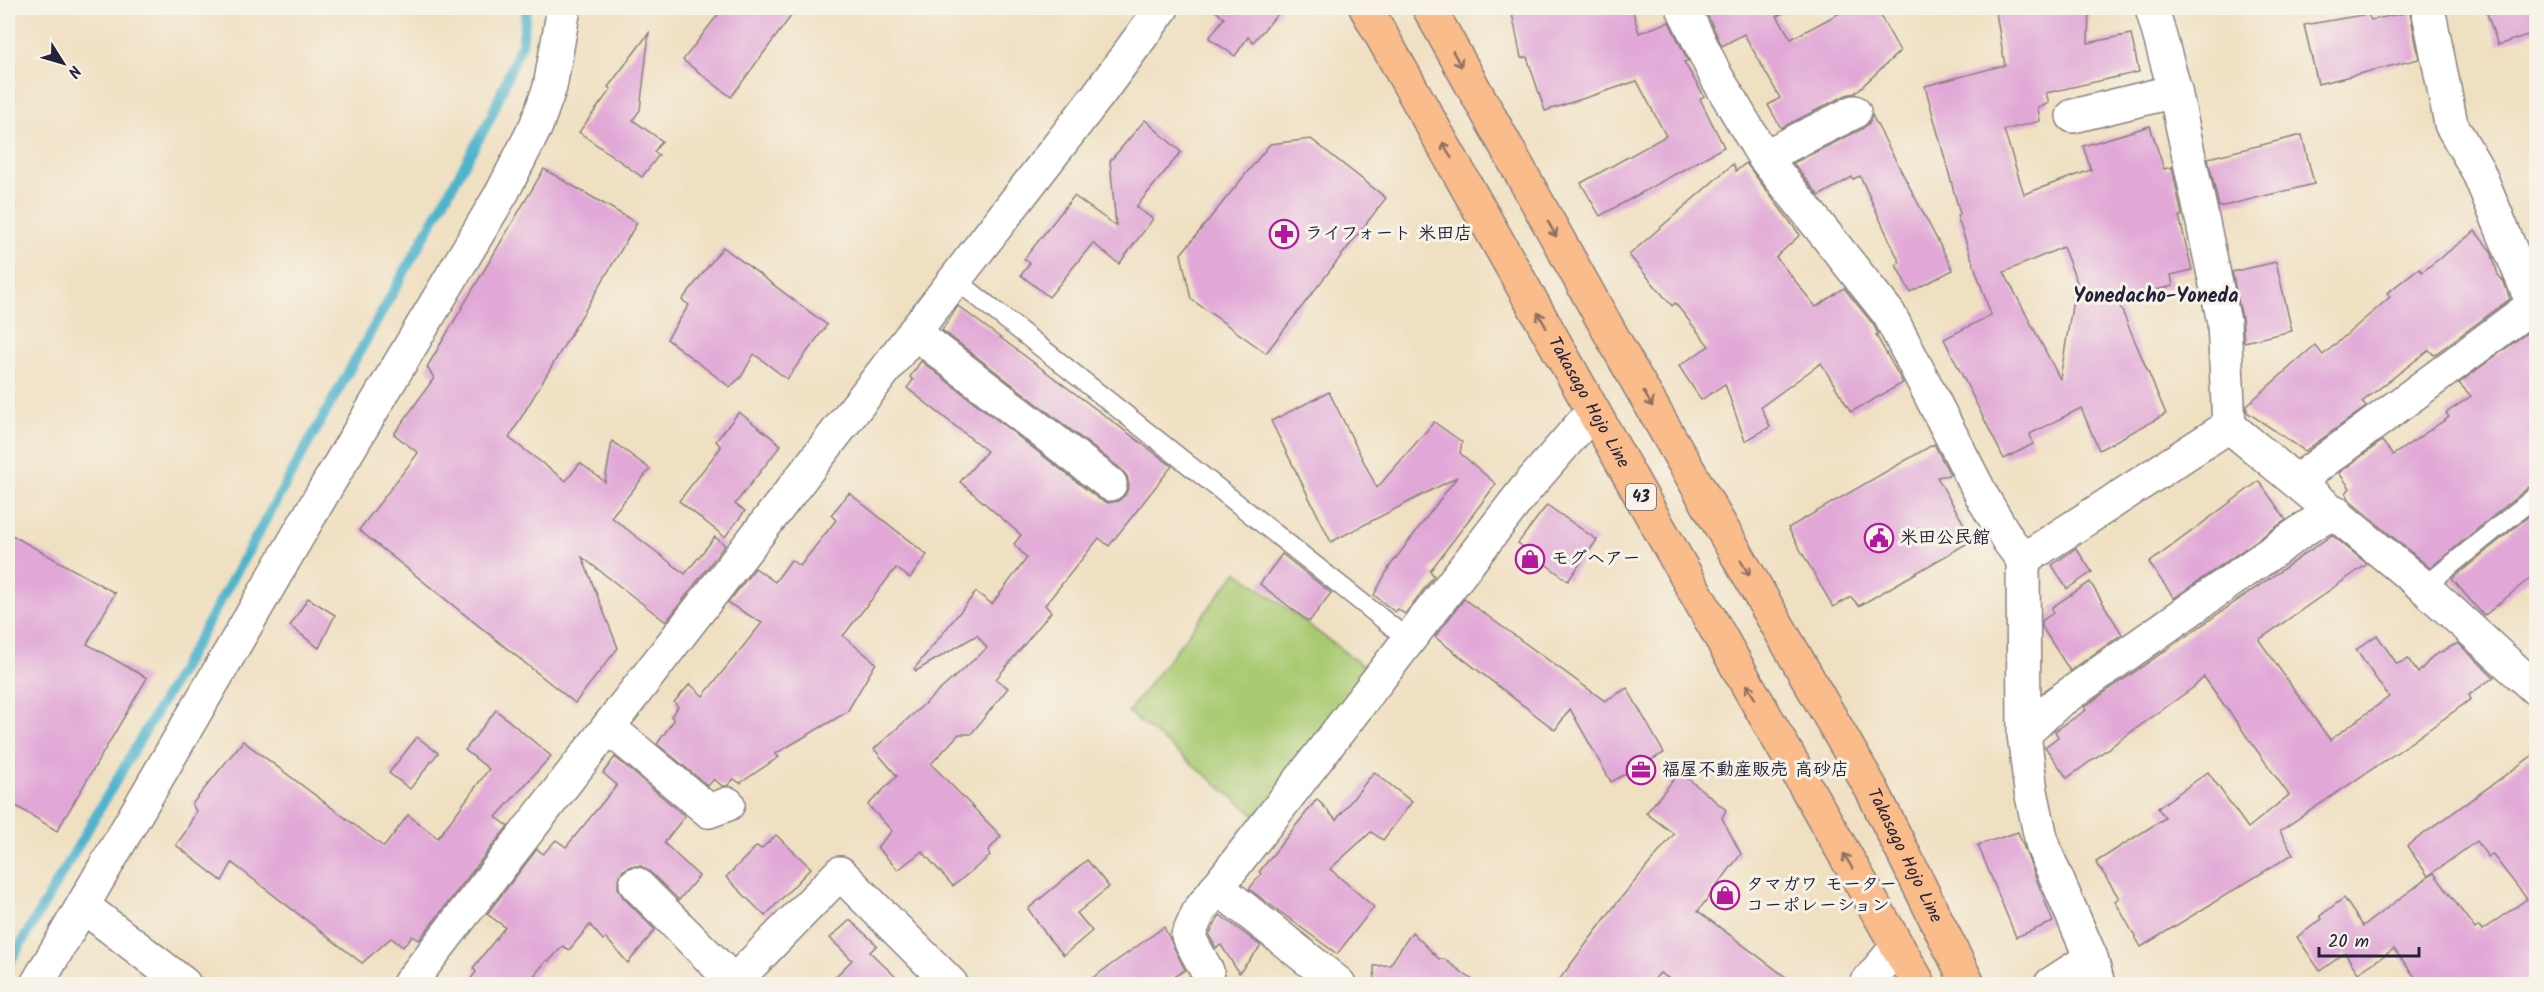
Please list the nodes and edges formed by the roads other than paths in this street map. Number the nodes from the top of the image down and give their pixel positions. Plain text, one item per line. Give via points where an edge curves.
1 (564, 8) edge
2 (1162, 8) edge
3 (1366, 8) edge
4 (1428, 8) edge
5 (1683, 8) edge
6 (2152, 8) edge
7 (2428, 8) edge
8 (2175, 91) junction
9 (1854, 112) dead end
10 (2073, 116) dead end
11 (1764, 157) junction
12 (955, 279) junction
13 (2535, 304) edge
14 (914, 332) junction
15 (1593, 411) junction
16 (2229, 426) junction
17 (2297, 481) junction
18 (1110, 484) dead end
19 (2536, 496) edge
20 (2335, 512) junction
21 (2023, 560) junction
22 (2424, 587) junction
23 (1409, 640) junction
24 (2536, 689) edge
25 (608, 728) junction
26 (2024, 734) junction
27 (728, 804) dead end
28 (636, 884) dead end
29 (1217, 887) junction
30 (83, 906) junction
31 (1897, 947) junction
32 (1207, 971) dead end
33 (2094, 971) edge
34 (735, 983) edge
35 (37, 984) edge
36 (184, 984) edge
37 (410, 984) edge
38 (951, 984) edge
39 (1339, 984) edge
40 (1866, 984) edge
41 (1919, 984) edge
42 (1968, 984) edge
43 (2051, 984) edge

1 - 30 street via 550,87 536,126 503,191
2 - 12 street
15 -> 3 main road, Takasago Hojo Line / 43
4 -> 42 main road, Takasago Hojo Line via 1872,790
5 - 11 street via 1716,76
6 - 8 street
7 - 13 street via 2451,124 2478,171
8 - 10 street
8 - 16 street via 2224,322
9 - 11 street
11 - 21 street via 1889,314 1983,498
12 - 14 street
12 - 23 lane
13 - 17 street
14 - 18 street
14 - 25 street
15 - 23 street via 1524,491
31 -> 15 main road, Takasago Hojo Line / 43
16 - 17 street
16 - 21 street
17 - 20 street
19 - 22 lane
20 - 22 street
20 - 26 street via 2309,526 2057,703
21 - 26 street
22 - 24 street
23 - 29 street
25 - 27 street via 709,811
25 - 37 street
26 - 33 street via 2043,847
28 - 34 street
29 - 32 street via 1193,921 1188,936
29 - 39 street
30 - 35 street
30 - 36 street
31 - 40 street
31 - 41 main road, Takasago Hojo Line / 43
33 - 43 street
34 - 38 street via 840,873

